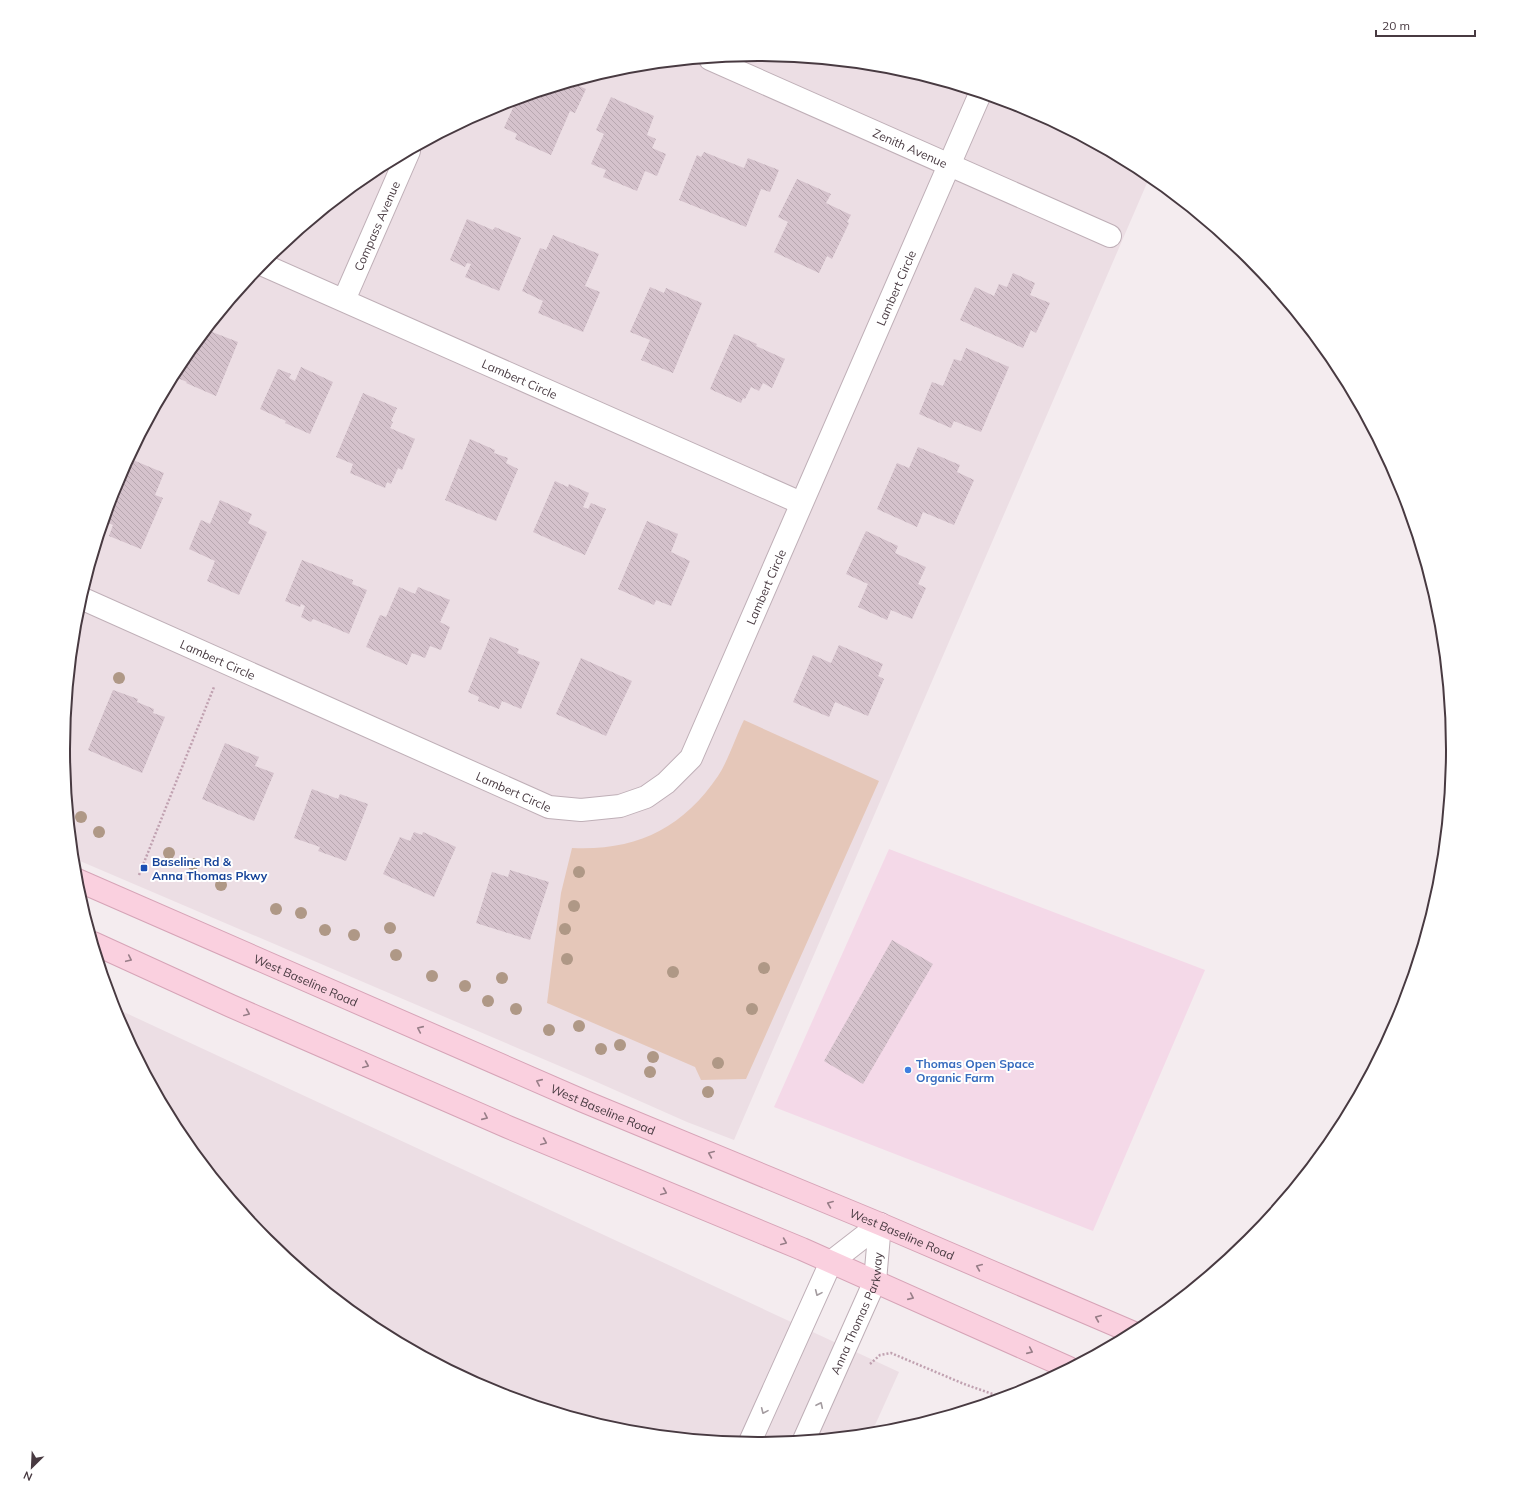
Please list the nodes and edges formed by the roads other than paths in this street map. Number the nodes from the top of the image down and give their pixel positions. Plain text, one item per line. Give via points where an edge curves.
1 (717, 62) edge
2 (978, 98) edge
3 (406, 158) edge
4 (948, 164) junction
5 (1110, 236) dead end
6 (267, 267) edge
7 (344, 300) junction
8 (801, 503) junction
9 (86, 600) edge
10 (83, 882) edge
11 (98, 945) edge
12 (880, 1224) junction
13 (831, 1262) junction
14 (875, 1281) junction
15 (1128, 1330) edge
16 (1065, 1366) edge
17 (805, 1437) edge
18 (752, 1438) edge

1 - 4 street, Zenith Avenue
2 - 4 street, Lambert Circle
3 - 7 street, Compass Avenue
4 - 5 street, Zenith Avenue
4 - 8 street, Lambert Circle
6 - 7 street, Lambert Circle
7 - 8 street, Lambert Circle
8 - 9 street, Lambert Circle via 691,758 666,783 646,797 620,806 581,810 549,807
12 -> 10 main road, West Baseline Road via 583,1101
11 -> 13 main road via 508,1127
12 - 13 street, Anna Thomas Parkway
12 - 14 street, Anna Thomas Parkway
15 -> 12 main road, West Baseline Road
13 - 14 main road
13 -> 18 street, Anna Thomas Parkway
14 -> 16 main road
17 -> 14 street, Anna Thomas Parkway

